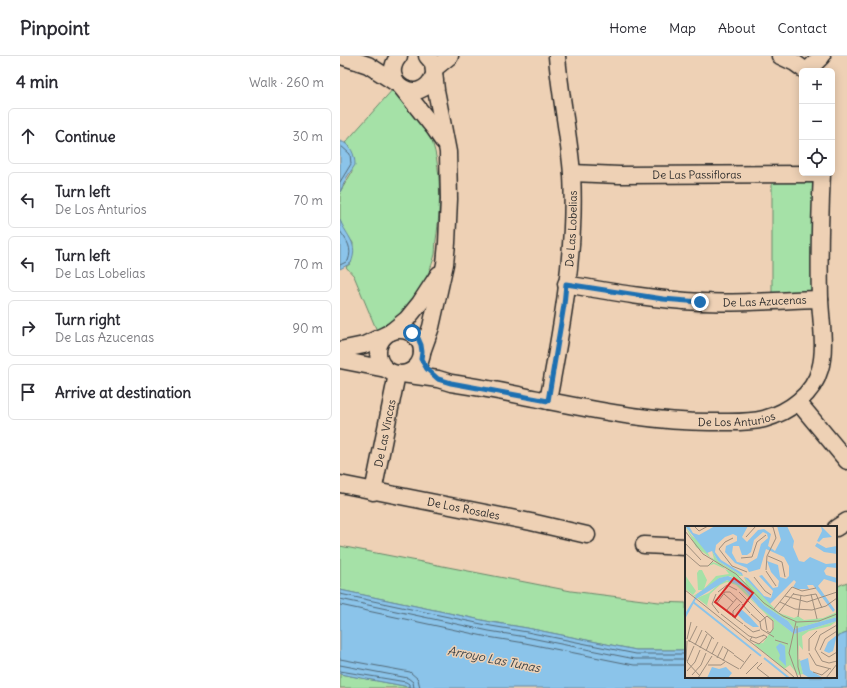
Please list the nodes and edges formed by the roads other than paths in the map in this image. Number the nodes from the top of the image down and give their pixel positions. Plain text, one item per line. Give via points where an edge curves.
1 (341, 56) edge
2 (399, 56) edge
3 (450, 56) edge
4 (557, 56) edge
5 (780, 56) edge
6 (822, 56) edge
7 (432, 67) edge
8 (802, 68) edge
9 (809, 68) edge
10 (399, 85) junction
11 (448, 152) junction
12 (572, 173) junction
13 (799, 174) edge
14 (822, 176) edge
15 (445, 264) junction
16 (566, 284) junction
17 (820, 299) junction
18 (388, 334) junction
19 (340, 350) edge
20 (422, 355) junction
21 (340, 360) edge
22 (395, 372) junction
23 (438, 379) junction
24 (548, 401) junction
25 (798, 402) junction
26 (847, 461) edge
27 (340, 484) edge
28 (373, 492) junction
29 (847, 521) edge
30 (837, 527) edge
31 (587, 535) dead end
32 (644, 544) dead end
33 (685, 547) edge

1 - 10 street via 368,65
2 - 10 street via 392,71
3 - 7 street
4 - 12 street, De Las Lobelias
5 - 8 street
6 - 9 street
7 - 10 street via 431,81 421,90 408,91
7 - 11 street
10 - 11 street via 434,128
11 - 15 street via 448,243
12 - 13 street, De Las Passifloras
12 - 16 street, De Las Lobelias via 573,208
14 - 17 street, De Los Anturios
15 - 18 street via 407,319
15 - 20 street
16 - 17 street, De Las Azucenas via 700,302
16 - 24 street, De Las Lobelias
17 - 25 street, De Los Anturios via 823,355 815,381
18 - 19 street via 364,345
18 - 20 street via 398,330 412,333 418,338
18 - 22 street via 381,341 378,356 381,363
20 - 22 street via 414,369
20 - 23 street via 427,369
21 - 22 street, De Los Anturios via 378,366
22 - 23 street, De Los Anturios
22 - 28 street, De Las Vincas
23 - 24 street, De Los Anturios
24 - 25 street, De Los Anturios via 638,416 706,422 764,419 790,409
25 - 26 street
27 - 28 street, De Los Rosales
28 - 31 street, De Los Rosales
29 - 30 street
32 - 33 street

